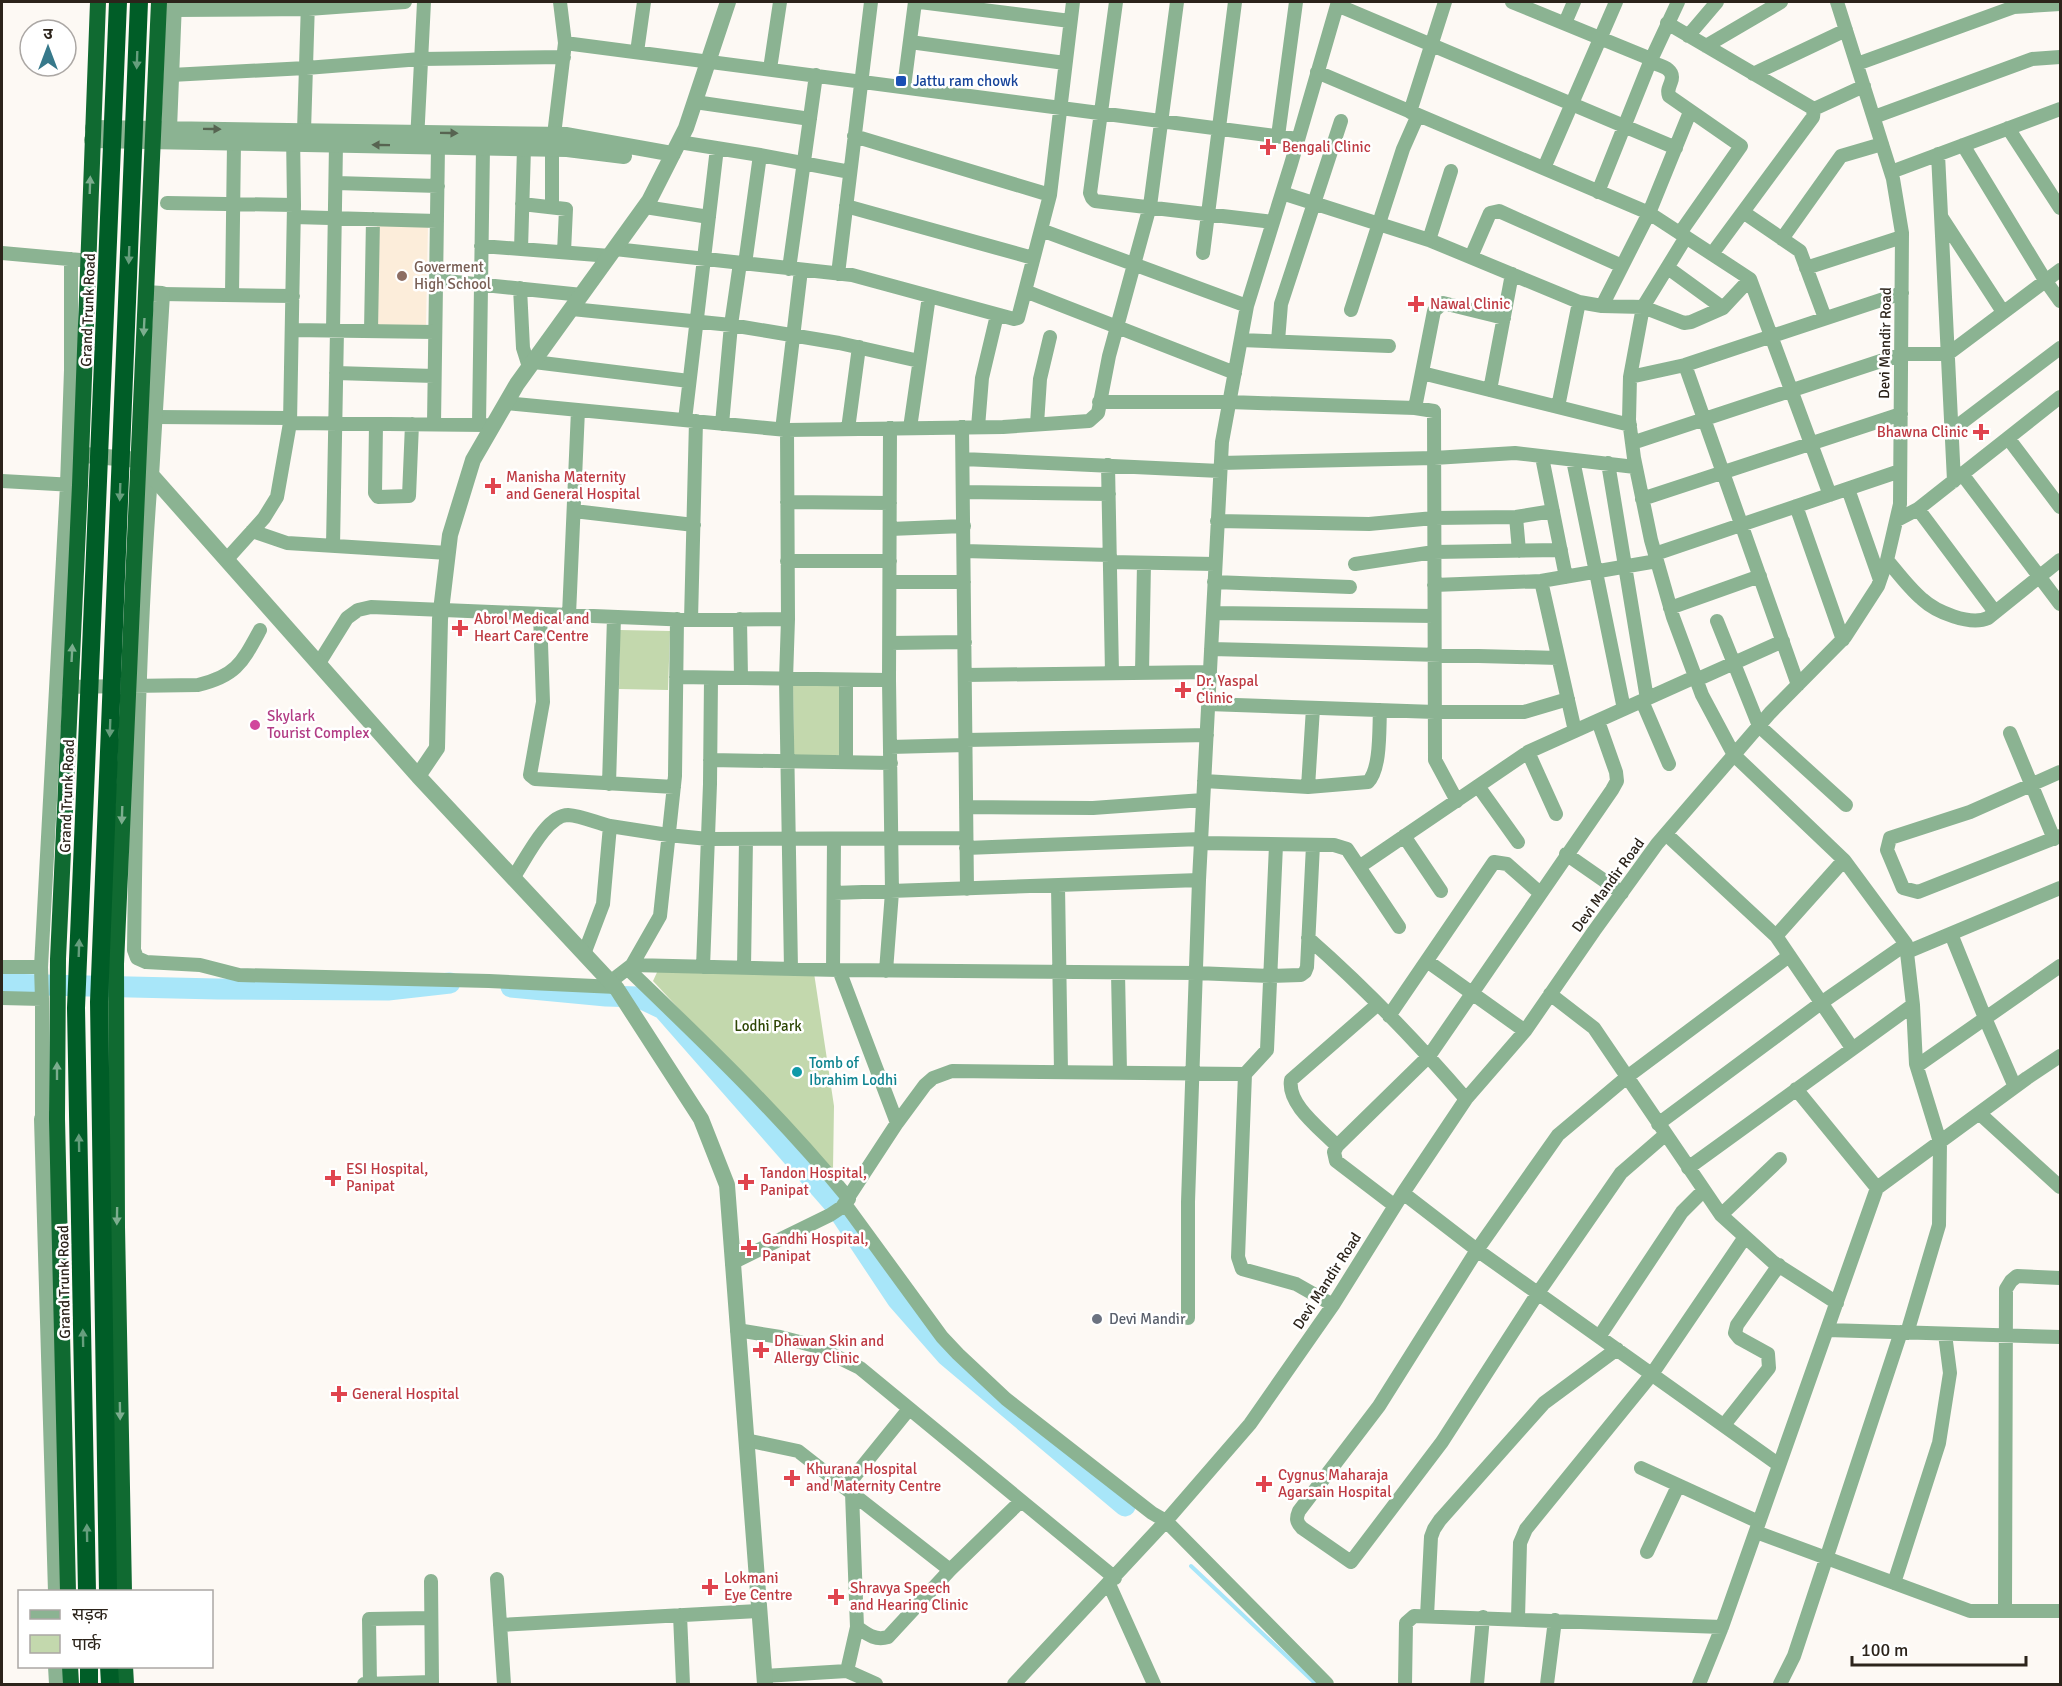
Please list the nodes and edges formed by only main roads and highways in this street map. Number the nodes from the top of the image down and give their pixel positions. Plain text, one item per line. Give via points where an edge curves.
1 (98, 2) edge
2 (118, 2) edge
3 (139, 2) edge
4 (169, 4) edge
5 (61, 1269) junction
6 (117, 1269) junction
7 (68, 1590) edge
8 (87, 1590) edge
9 (108, 1590) edge
10 (124, 1590) edge
11 (70, 1668) edge
12 (89, 1668) edge
13 (110, 1668) edge
14 (125, 1668) edge
15 (71, 1684) edge
16 (89, 1684) edge
17 (110, 1684) edge
18 (126, 1684) edge

5 -> 1 highway via 50,1119 58,1010 47,968 73,485 81,454 80,260 93,134
8 -> 2 highway, Grand Trunk Road, bridge via 76,1008
3 -> 9 highway, bridge via 99,1002
4 -> 6 highway via 158,133 154,293 138,460 134,685 116,964
5 - 6 highway
5 - 7 highway
6 -> 10 highway
11 - 15 highway
12 - 16 highway
13 - 17 highway
14 - 18 highway

